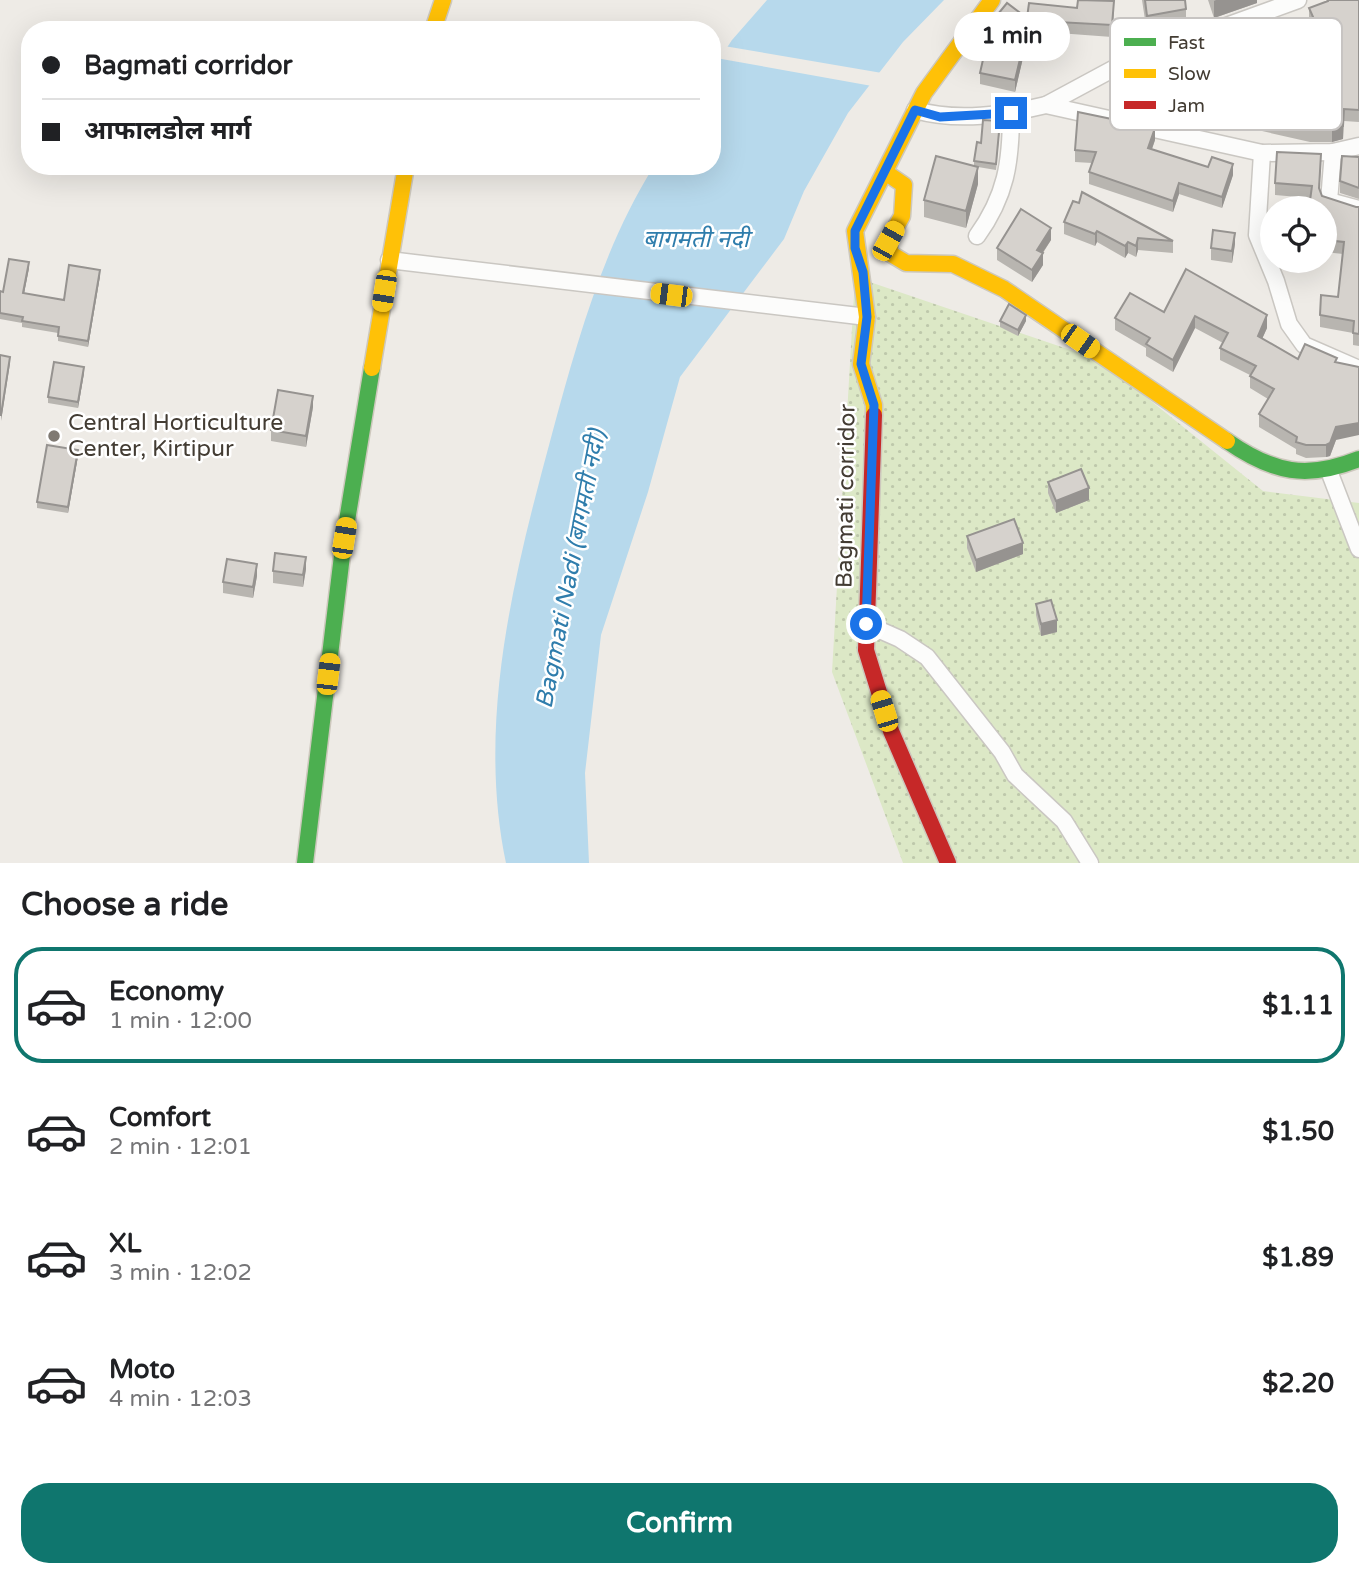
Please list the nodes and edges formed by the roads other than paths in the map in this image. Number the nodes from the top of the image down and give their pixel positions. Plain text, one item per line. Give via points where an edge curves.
1 (443, 0) edge
2 (992, 0) edge
3 (1298, 0) edge
4 (1248, 18) edge
5 (436, 21) edge
6 (1110, 71) edge
7 (1046, 105) junction
8 (915, 110) junction
9 (1011, 113) junction
10 (1110, 119) edge
11 (1158, 130) edge
12 (1359, 146) edge
13 (1333, 152) junction
14 (1262, 153) junction
15 (885, 173) junction
16 (404, 175) edge
17 (1359, 209) edge
18 (977, 236) dead end
19 (389, 260) junction
20 (867, 317) junction
21 (1359, 369) edge
22 (1359, 459) edge
23 (1329, 471) junction
24 (1359, 549) edge
25 (866, 624) junction
26 (305, 863) edge
27 (947, 863) edge
28 (1090, 863) edge

1 - 5 street
2 - 8 street, Bagmati corridor
3 - 4 street
6 - 7 street
7 - 9 street
7 - 10 street
8 - 9 street via 940,117
8 - 15 street, Bagmati corridor
9 - 18 street via 1006,176 996,210
11 - 14 street
12 - 13 street
13 - 14 street
13 - 17 street via 1329,201
14 - 21 street via 1257,235 1289,324 1304,345
15 - 20 street, Bagmati corridor via 855,231
15 - 23 street via 904,185 902,216 888,241 891,254 906,263 953,264 1004,289 1246,454 1294,472
16 - 19 street
19 - 20 street
19 - 26 street via 344,538
20 - 25 street, Bagmati corridor via 861,364 874,405
22 - 23 street
23 - 24 street
25 - 27 street, Bagmati corridor via 866,650 891,731
25 - 28 street via 927,657 1015,775 1064,821

